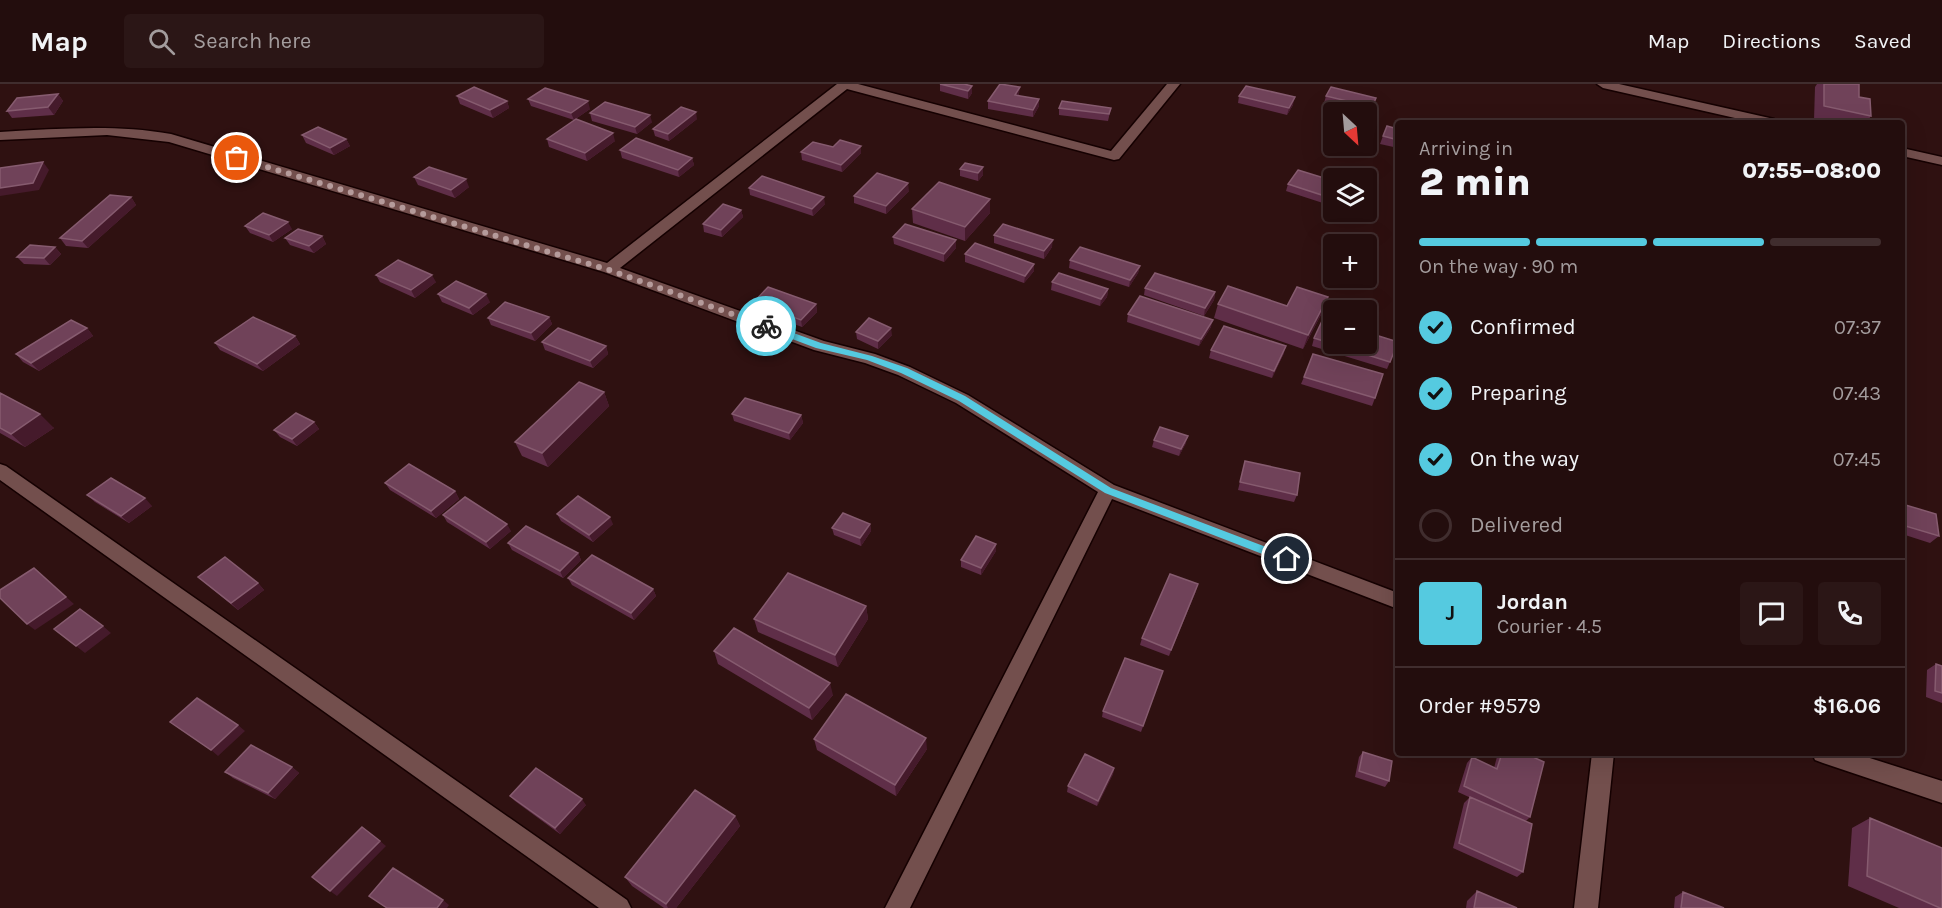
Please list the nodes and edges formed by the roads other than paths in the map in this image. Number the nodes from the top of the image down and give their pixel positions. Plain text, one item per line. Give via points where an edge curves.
1 (844, 84) edge
2 (1174, 84) edge
3 (1603, 84) edge
4 (1761, 120) edge
5 (0, 136) edge
6 (1905, 153) edge
7 (1942, 161) edge
8 (609, 270) junction
9 (0, 471) edge
10 (1108, 490) junction
11 (1395, 600) edge
12 (1604, 756) edge
13 (1832, 756) edge
14 (1942, 792) edge
15 (619, 908) edge
16 (897, 908) edge
17 (1586, 908) edge

1 - 2 street via 1114,156
1 - 8 street
3 - 4 street
5 - 8 street via 98,130 171,138
6 - 7 street
8 - 10 street via 819,346 904,370 962,399
9 - 15 street
10 - 11 street
10 - 16 street
12 - 17 street
13 - 14 street

